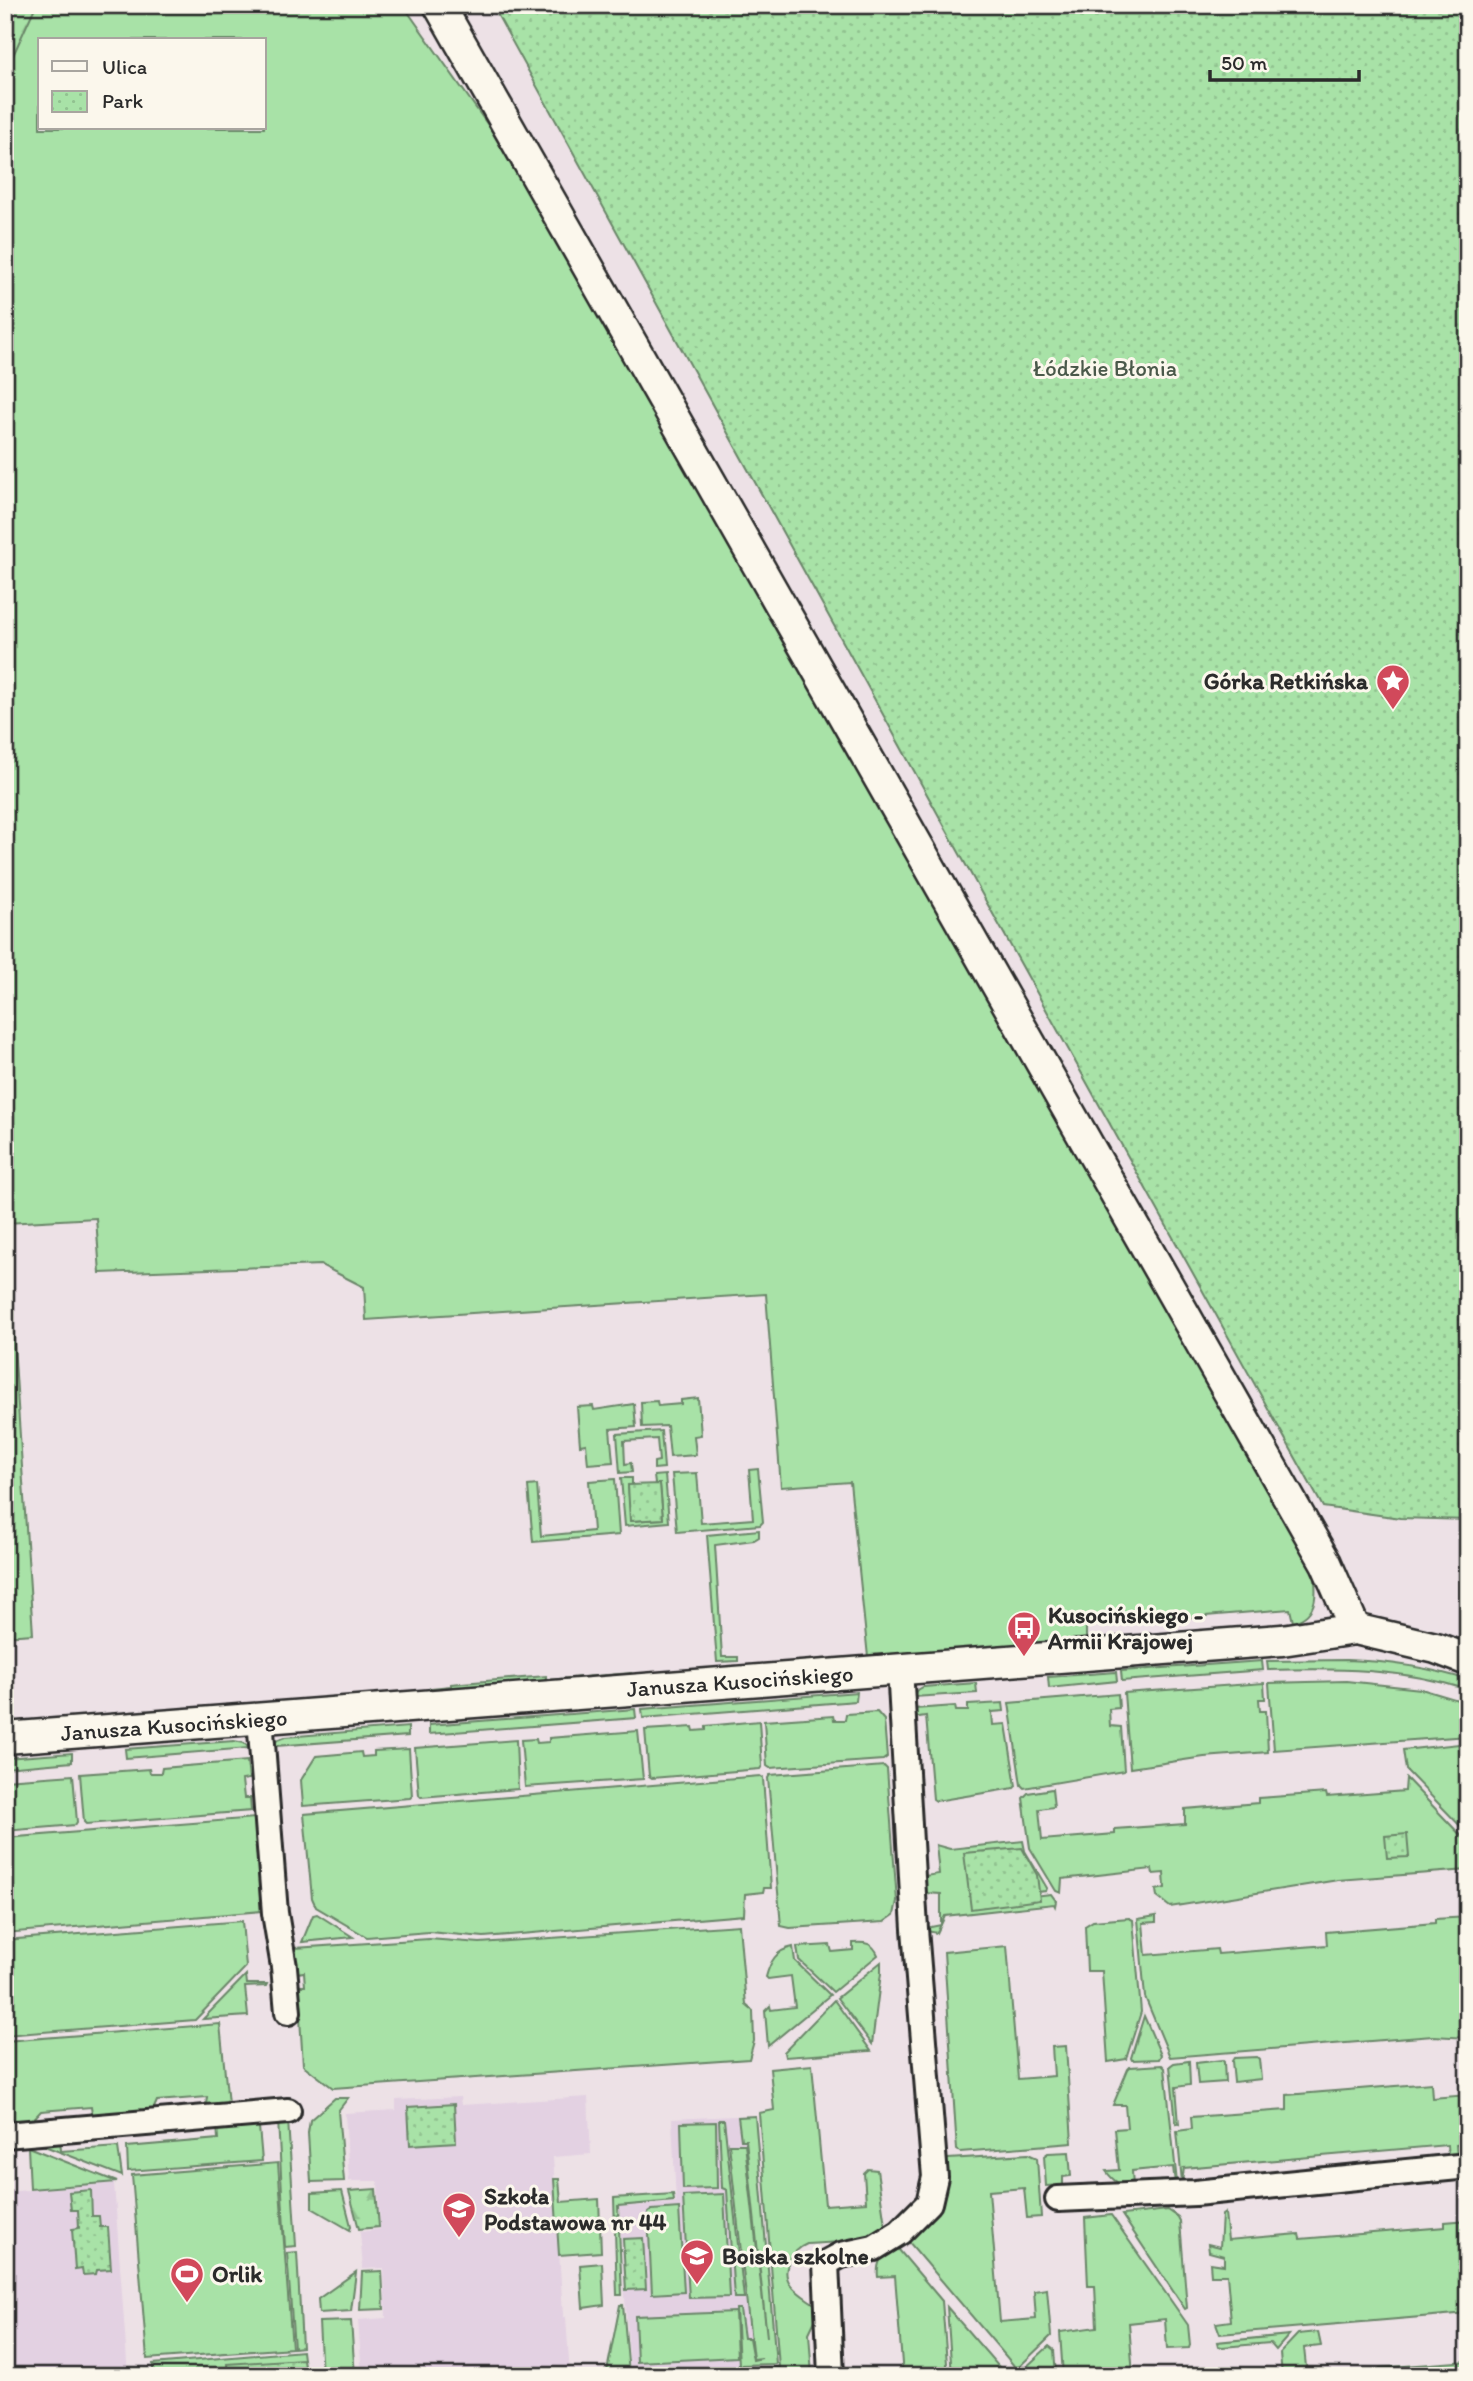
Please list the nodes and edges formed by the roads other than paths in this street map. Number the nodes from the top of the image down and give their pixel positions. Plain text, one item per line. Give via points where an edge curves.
1 (439, 5) edge
2 (1354, 1629) junction
3 (1468, 1634) edge
4 (1436, 1648) junction
5 (1468, 1660) edge
6 (900, 1668) junction
7 (260, 1718) junction
8 (5, 1738) edge
9 (288, 2012) dead end
10 (288, 2111) dead end
11 (5, 2135) edge
12 (1468, 2166) edge
13 (1058, 2199) dead end
14 (831, 2376) edge

1 - 2 street via 1326,1563
2 - 4 street, Janusza Kusocińskiego
2 - 6 street, Janusza Kusocińskiego via 1282,1640
3 - 4 street
4 - 5 street, Janusza Kusocińskiego
6 - 7 street, Janusza Kusocińskiego
6 - 14 street via 934,2177 929,2203 900,2232 874,2248 826,2263
7 - 8 street, Janusza Kusocińskiego
7 - 9 street via 275,1913
10 - 11 street
12 - 13 street via 1195,2193

